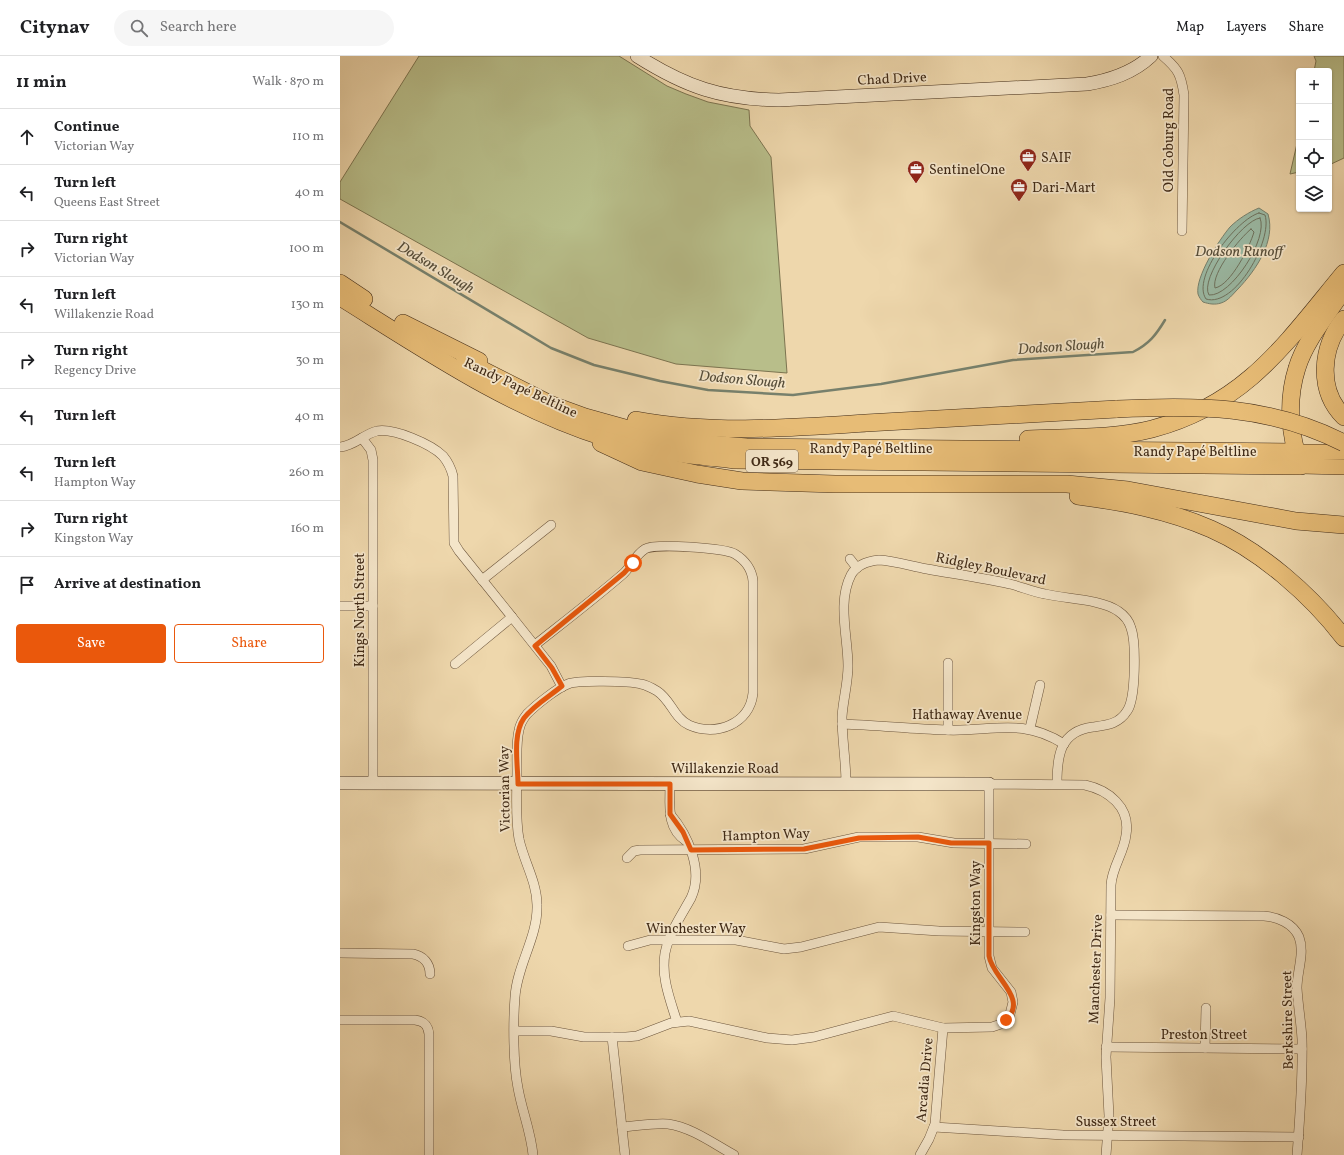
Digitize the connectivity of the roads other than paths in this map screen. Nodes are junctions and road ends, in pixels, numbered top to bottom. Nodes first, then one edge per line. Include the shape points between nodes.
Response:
1 (638, 56) edge
2 (1151, 56) edge
3 (1163, 56) edge
4 (1182, 232) dead end
5 (1344, 272) edge
6 (340, 283) edge
7 (1344, 289) edge
8 (340, 297) edge
9 (1344, 319) edge
10 (403, 323) junction
11 (1344, 417) edge
12 (582, 430) junction
13 (362, 438) junction
14 (1344, 443) edge
15 (340, 448) edge
16 (972, 449) junction
17 (1344, 452) edge
18 (1298, 459) junction
19 (1344, 467) edge
20 (1016, 485) junction
21 (551, 525) dead end
22 (1344, 525) edge
23 (850, 559) dead end
24 (857, 568) junction
25 (482, 580) junction
26 (340, 606) edge
27 (373, 606) junction
28 (512, 617) junction
29 (1344, 638) edge
30 (535, 646) junction
31 (948, 663) dead end
32 (455, 664) dead end
33 (1040, 685) dead end
34 (562, 686) junction
35 (842, 724) junction
36 (1030, 728) junction
37 (948, 730) junction
38 (1064, 744) junction
39 (340, 783) edge
40 (1057, 783) junction
41 (373, 784) junction
42 (518, 784) junction
43 (670, 784) junction
44 (846, 784) junction
45 (989, 784) junction
46 (1108, 793) joint
47 (989, 843) junction
48 (1026, 844) dead end
49 (691, 850) junction
50 (627, 858) dead end
51 (1111, 915) junction
52 (989, 931) junction
53 (1024, 932) dead end
54 (668, 940) junction
55 (628, 946) dead end
56 (340, 953) edge
57 (430, 974) dead end
58 (1206, 1008) dead end
59 (340, 1020) edge
60 (677, 1022) junction
61 (943, 1028) junction
62 (515, 1031) junction
63 (612, 1038) junction
64 (1106, 1048) junction
65 (1205, 1048) junction
66 (1302, 1049) junction
67 (622, 1127) junction
68 (934, 1127) junction
69 (1108, 1135) junction
70 (1298, 1136) junction
71 (430, 1155) edge
72 (533, 1155) edge
73 (625, 1155) edge
74 (734, 1155) edge
75 (920, 1155) edge
76 (1106, 1155) edge
77 (1297, 1155) edge

1 - 2 street, Chad Drive via 673,77 708,91 750,99 778,100 1087,84 1118,77
3 - 4 street, Old Coburg Road via 1177,69 1184,95
5 - 16 highway via 1280,350 1248,382 1220,401 1186,418 1152,429 1006,440
6 - 10 highway, Randy Papé Beltline / OR 569
7 - 18 highway via 1297,367 1291,411 1292,435
8 - 12 highway, Randy Papé Beltline / OR 569 via 492,389
9 - 11 highway via 1329,342 1324,365 1327,388
10 - 14 highway, bridge via 553,397 595,411 663,425 705,429 790,428 1117,409 1197,407 1250,412 1295,422
10 - 16 highway, Randy Papé Beltline / OR 569 via 468,363 552,405 585,417 658,436 697,443 747,447
12 - 18 highway, Randy Papé Beltline / OR 569 via 646,448 734,460
12 - 20 highway via 602,444 642,462 742,481
13 - 15 street
13 - 25 street via 376,431 393,432 432,448 446,460 452,471 453,480 454,543
13 - 27 street, Kings North Street via 373,460
16 - 18 highway, Randy Papé Beltline / OR 569
17 - 18 main road, Randy Papé Beltline / OR 569
18 - 19 main road, Randy Papé Beltline / OR 569
20 - 22 highway via 1067,484 1128,490 1296,521
20 - 29 highway via 1121,502 1164,512 1212,529 1242,546 1285,578
21 - 25 street
23 - 24 street
24 - 35 street via 849,581 845,596 848,666
24 - 38 street, Ridgley Boulevard via 868,562 890,562 1101,604 1122,614 1129,622 1133,638 1133,692 1129,708 1116,722 1082,730
25 - 28 street
26 - 27 street
27 - 41 street, Kings North Street
28 - 30 street
28 - 32 street
30 - 34 street
30 - 34 street, Victorian Way via 624,573 641,552 648,548 663,546 727,551 736,554 748,567 753,581 753,693 749,708 738,722 714,728 689,725 676,715 662,694 640,684 576,682
31 - 37 street
33 - 36 street
34 - 42 street, Victorian Way via 530,711 520,725
35 - 37 street, Hathaway Avenue
35 - 44 street
36 - 37 street, Hathaway Avenue via 1013,726
36 - 38 street, Hathaway Avenue via 1052,736
38 - 40 street via 1057,758
39 - 41 street, Willakenzie Road
40 - 45 street, Willakenzie Road
40 - 46 street, Willakenzie Road via 1085,785
41 - 42 street, Willakenzie Road
42 - 43 street, Willakenzie Road
42 - 62 street, Victorian Way via 519,837 534,884 538,907 534,930 516,982
43 - 44 street, Willakenzie Road
43 - 49 street via 671,823 678,836 686,841
44 - 45 street, Willakenzie Road
45 - 47 street, Kingston Way
46 - 51 street, Manchester Drive via 1121,807 1127,827 1113,871
47 - 48 street, Hampton Way
47 - 49 street, Hampton Way via 951,843 918,837 859,838 804,849
47 - 52 street, Kingston Way
49 - 50 street, Hampton Way via 640,850 634,851
49 - 54 street via 695,886
51 - 64 street, Manchester Drive via 1110,998
51 - 66 street, Berkshire Street via 1264,916 1275,917 1286,923 1297,934 1301,948 1297,989
52 - 53 street, Winchester Way
52 - 54 street, Winchester Way via 879,927 784,949 741,940
52 - 61 street, Kingston Way via 990,964 1011,992 1012,1021 992,1027
54 - 55 street, Winchester Way via 646,941
54 - 60 street via 664,977
56 - 57 street via 413,954 426,962
58 - 65 street
59 - 71 street via 425,1021 429,1034
60 - 61 street, Kingston Way via 699,1022 780,1040 809,1038 889,1016
60 - 63 street, Kingston Way via 637,1036
61 - 68 street, Arcadia Drive
62 - 63 street, Kingston Way via 546,1031
62 - 72 street, Victorian Way via 517,1085
63 - 67 street
64 - 65 street, Preston Street
64 - 69 street, Manchester Drive
65 - 66 street, Preston Street
66 - 70 street, Berkshire Street
67 - 73 street
67 - 74 street via 657,1124 675,1126 690,1131
68 - 69 street, Sussex Street
68 - 75 street, Arcadia Drive
69 - 70 street, Sussex Street
69 - 76 street, Manchester Drive
70 - 77 street, Berkshire Street

